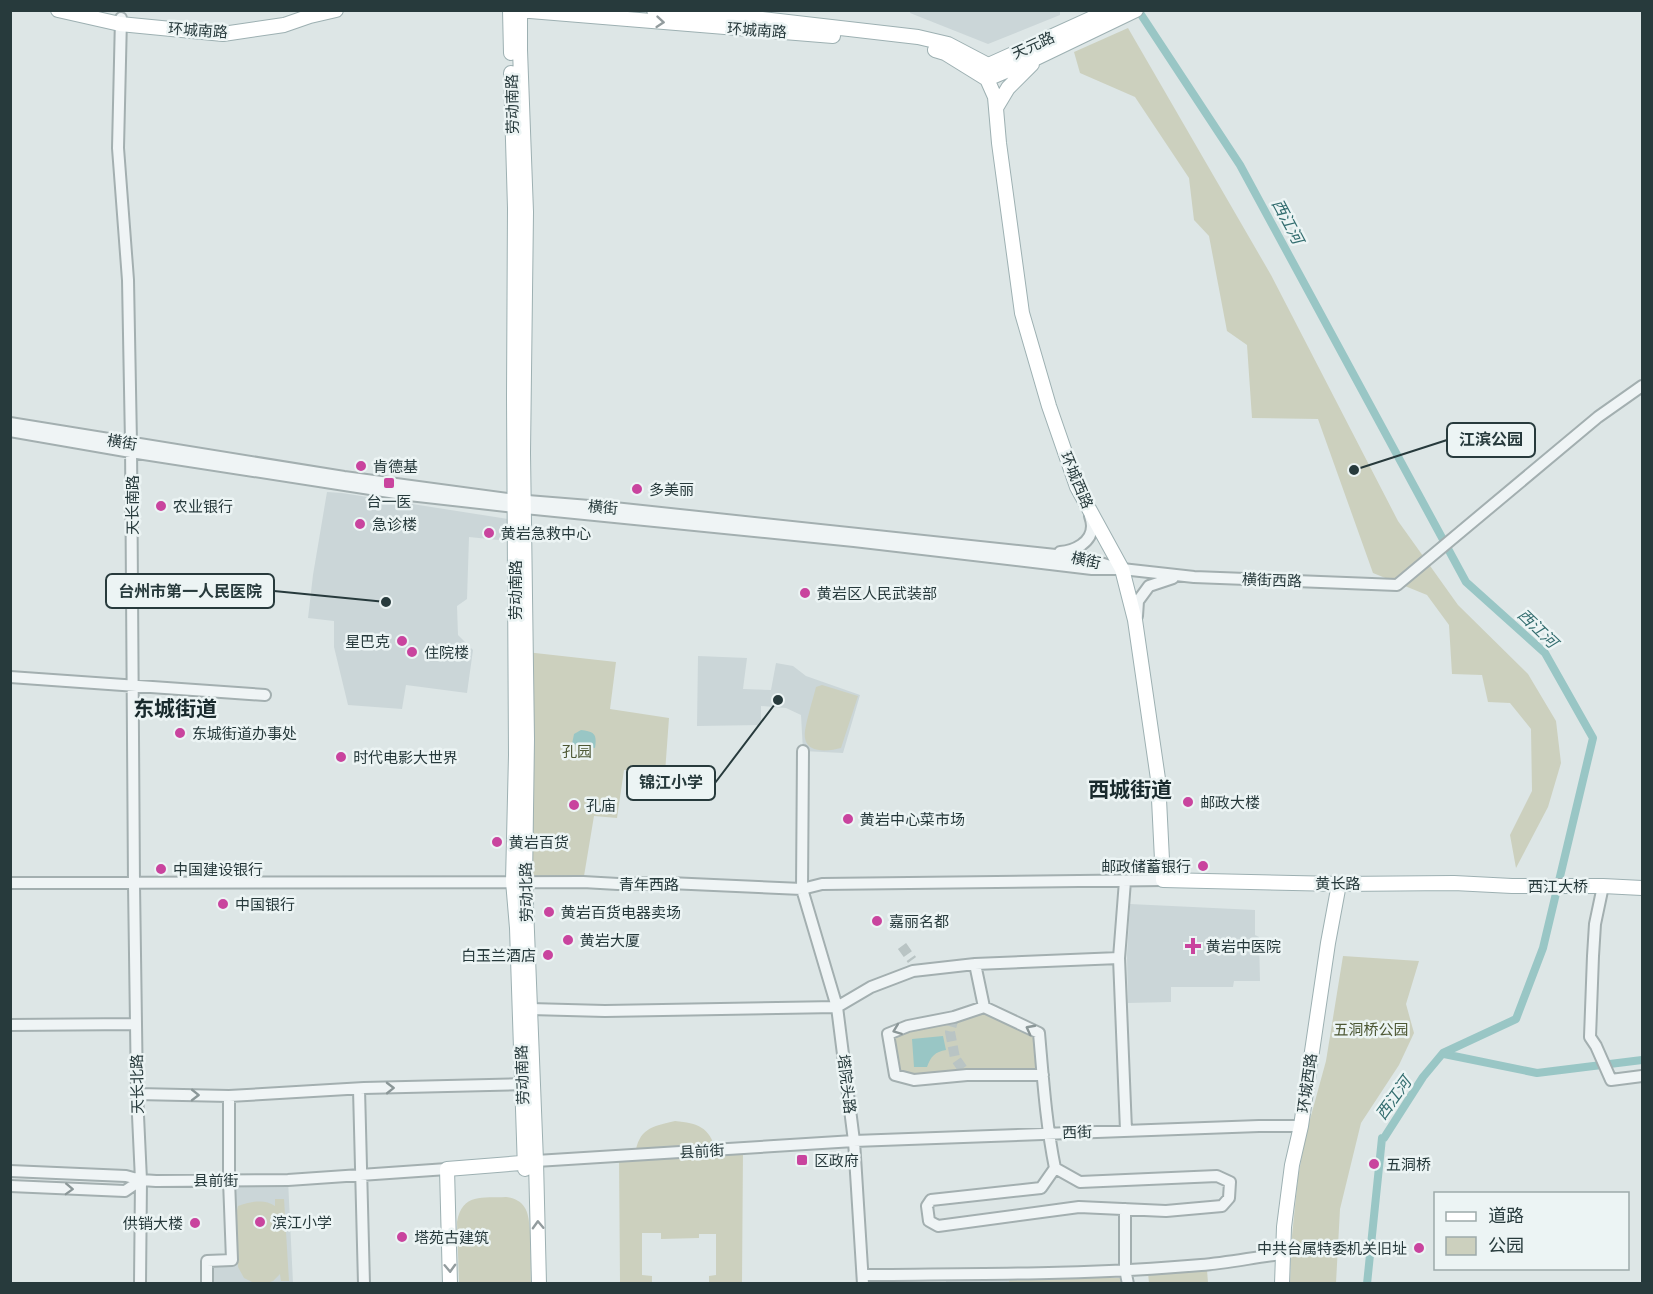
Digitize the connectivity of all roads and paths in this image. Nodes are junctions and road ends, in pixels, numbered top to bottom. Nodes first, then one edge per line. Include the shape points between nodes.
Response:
1 (58, 10) edge
2 (90, 10) edge
3 (307, 10) edge
4 (336, 10) edge
5 (510, 10) edge
6 (654, 10) edge
7 (1110, 10) edge
8 (1136, 10) edge
9 (520, 11) edge
10 (761, 20) edge
11 (121, 21) junction
12 (1095, 24) junction
13 (1057, 47) junction
14 (987, 72) junction
15 (996, 108) junction
16 (1642, 386) edge
17 (10, 423) edge
18 (10, 431) edge
19 (131, 448) junction
20 (520, 504) junction
21 (1088, 507) junction
22 (808, 533) junction
23 (1040, 554) junction
24 (1122, 569) junction
25 (1186, 576) junction
26 (1137, 631) junction
27 (10, 677) edge
28 (133, 686) junction
29 (265, 695) dead end
30 (803, 751) dead end
31 (1163, 880) junction
32 (519, 881) junction
33 (1125, 881) junction
34 (10, 884) edge
35 (134, 884) junction
36 (1339, 884) junction
37 (1512, 886) joint
38 (1603, 886) junction
39 (1642, 888) edge
40 (802, 889) junction
41 (1119, 958) junction
42 (975, 964) junction
43 (837, 1007) junction
44 (984, 1007) junction
45 (530, 1009) junction
46 (136, 1024) junction
47 (10, 1025) edge
48 (1043, 1075) junction
49 (1642, 1076) edge
50 (527, 1085) junction
51 (359, 1089) junction
52 (137, 1094) junction
53 (229, 1096) junction
54 (1301, 1126) junction
55 (1126, 1130) junction
56 (1048, 1133) junction
57 (854, 1141) junction
58 (534, 1164) junction
59 (1055, 1168) junction
60 (10, 1171) edge
61 (443, 1171) junction
62 (360, 1175) junction
63 (141, 1180) junction
64 (229, 1180) junction
65 (10, 1186) edge
66 (1125, 1209) junction
67 (1282, 1254) junction
68 (1125, 1269) junction
69 (863, 1280) edge
70 (140, 1284) edge
71 (207, 1284) edge
72 (364, 1284) edge
73 (450, 1284) edge
74 (539, 1284) edge
75 (1128, 1284) edge
76 (1281, 1284) edge

1 - 11 main road, 环城南路
2 - 11 main road
3 - 11 main road via 284,19 224,26 168,20
4 - 11 main road, 环城南路 via 284,25 223,34
5 - 20 main road, 劳动南路
6 - 10 main road
7 - 12 main road
8 - 12 main road
9 -> 10 main road, 环城南路
9 - 20 main road, 劳动南路 via 526,212
10 - 14 main road, 环城南路 via 917,45 945,53 974,71
10 - 14 main road via 918,37 948,44
11 - 19 street, 天长南路 via 117,148 128,280
12 - 13 main road, 天元路
12 - 14 main road, 天元路
13 - 14 main road, 天元路
13 - 15 main road via 1029,66
14 - 15 main road, 环城西路
15 - 21 main road, 环城西路 via 1022,313 1049,406 1077,487
16 - 25 street, 横街西路 via 1598,417 1397,585
17 - 19 street, 横街
18 - 19 street, 横街
19 - 20 street, 横街
19 - 28 street, 天长南路
20 - 22 street, 横街
20 - 32 main road, 劳动北路 via 527,739
21 - 23 street via 1092,527 1087,541 1070,551
21 - 24 main road, 环城西路
22 - 23 street, 横街
22 - 24 street, 横街
23 - 24 street, 横街 via 1084,558
24 - 25 street, 横街西路
24 - 26 main road, 环城西路
25 - 26 street via 1149,586 1138,601
26 - 31 main road, 环城西路 via 1158,779
27 - 28 street
28 - 29 street
28 - 35 street, 天长南路
30 - 40 street, 塔院头路
31 - 33 street, 青年西路
31 - 36 main road, 黄长路
32 - 35 street, 青年西路
32 - 40 street, 青年西路
32 - 45 main road, 劳动北路
32 - 50 main road, 劳动南路 via 517,928
33 - 40 street, 青年西路 via 822,884
33 - 41 street
34 - 35 street, 青年西路
35 - 46 street, 天长北路
36 - 37 main road, 黄长路
36 - 54 main road, 环城西路
37 - 38 main road, 西江大桥
38 - 39 main road
38 - 49 street via 1593,956 1590,1037 1611,1080
40 - 43 street, 塔院头路
41 - 42 street
41 - 55 street
42 - 43 street via 913,965
42 - 44 street
43 - 45 street
43 - 57 street, 塔院头路
48 -> 44 street via 1039,1033
44 -> 48 street via 888,1034 895,1075 914,1080
45 - 50 main road, 劳动北路
46 - 47 street
46 - 52 street, 天长北路
48 - 56 street
51 -> 50 street
50 - 58 main road, 劳动北路
51 - 53 street
51 - 62 street
52 -> 53 street
52 - 63 street, 天长北路
53 - 64 street
54 - 55 street, 西街
54 - 67 main road, 环城西路 via 1292,1165
55 - 56 street, 西街
56 - 57 street, 西街
56 - 59 street
57 - 58 street, 县前街
57 - 69 street, 塔院头路
58 - 61 main road, 县前街
74 -> 58 main road, 劳动北路
59 - 66 street via 1080,1182 1217,1176 1230,1182 1228,1198 1222,1206 1166,1211
59 - 66 street via 1041,1188 931,1200 927,1206 929,1221 938,1226 1079,1207
60 - 63 street, 县前街
61 - 62 street, 县前街
61 -> 73 main road
62 - 64 street, 县前街
62 - 72 street
63 - 64 street, 县前街
65 -> 63 street, 县前街 via 125,1191
63 - 70 street, 天长北路
64 - 71 street via 232,1260 207,1261
66 - 68 street
67 - 68 street via 1202,1265
67 - 76 main road, 环城西路
68 - 69 street
68 - 75 street

